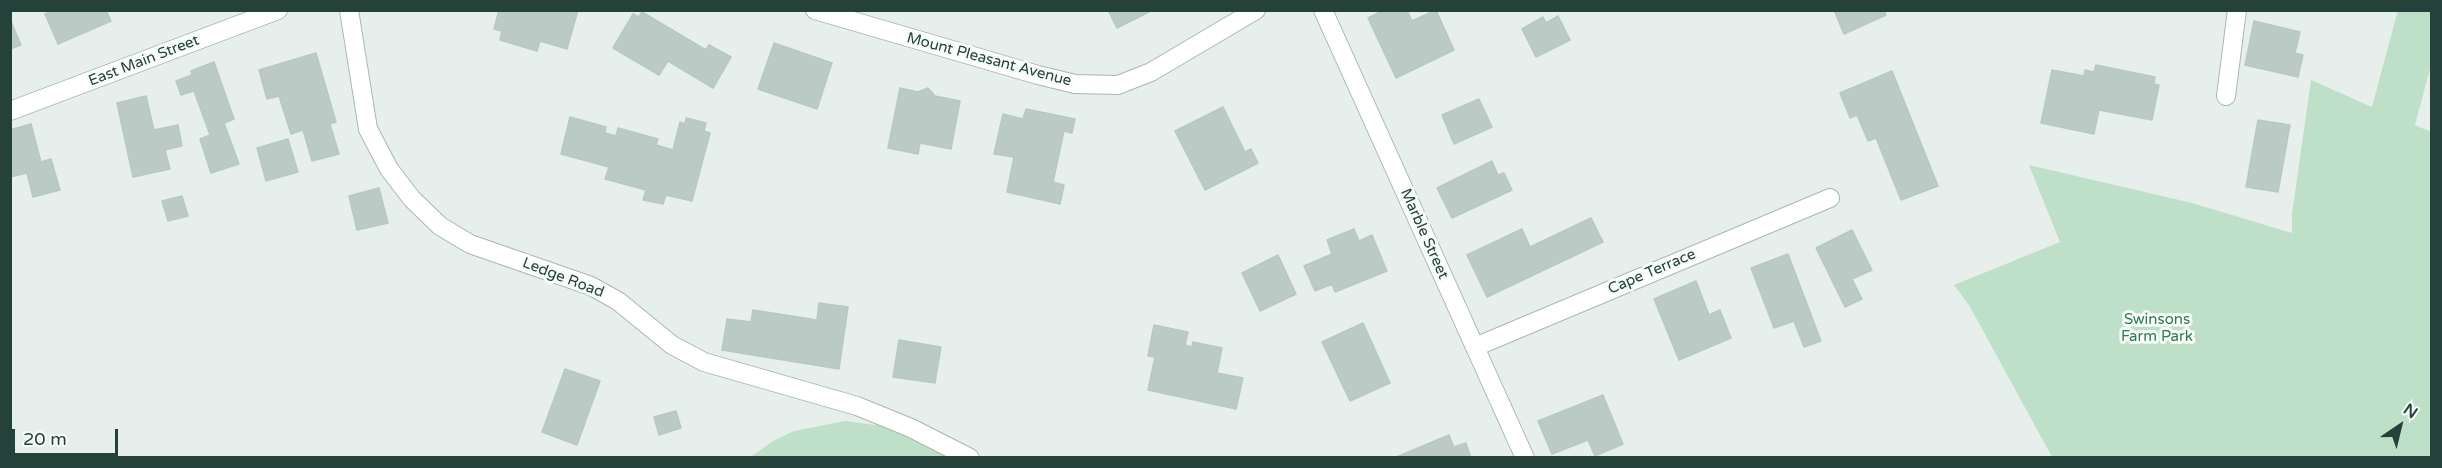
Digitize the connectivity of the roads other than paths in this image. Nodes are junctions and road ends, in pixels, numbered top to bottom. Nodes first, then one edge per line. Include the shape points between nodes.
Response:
1 (278, 10) edge
2 (349, 10) edge
3 (1256, 10) edge
4 (1323, 10) edge
5 (2237, 10) edge
6 (816, 11) edge
7 (2226, 96) dead end
8 (10, 111) edge
9 (1830, 198) dead end
10 (1475, 347) junction
11 (970, 458) edge
12 (1525, 458) edge

1 - 8 street, East Main Street
2 - 11 street, Ledge Road via 368,129 389,169 440,226 470,244 591,286 618,301 672,345 705,362 857,405
3 - 6 street, Mount Pleasant Avenue via 1151,72 1118,84 1075,84
4 - 10 street, Marble Street
5 - 7 street
9 - 10 street, Cape Terrace
10 - 12 street, Marble Street

